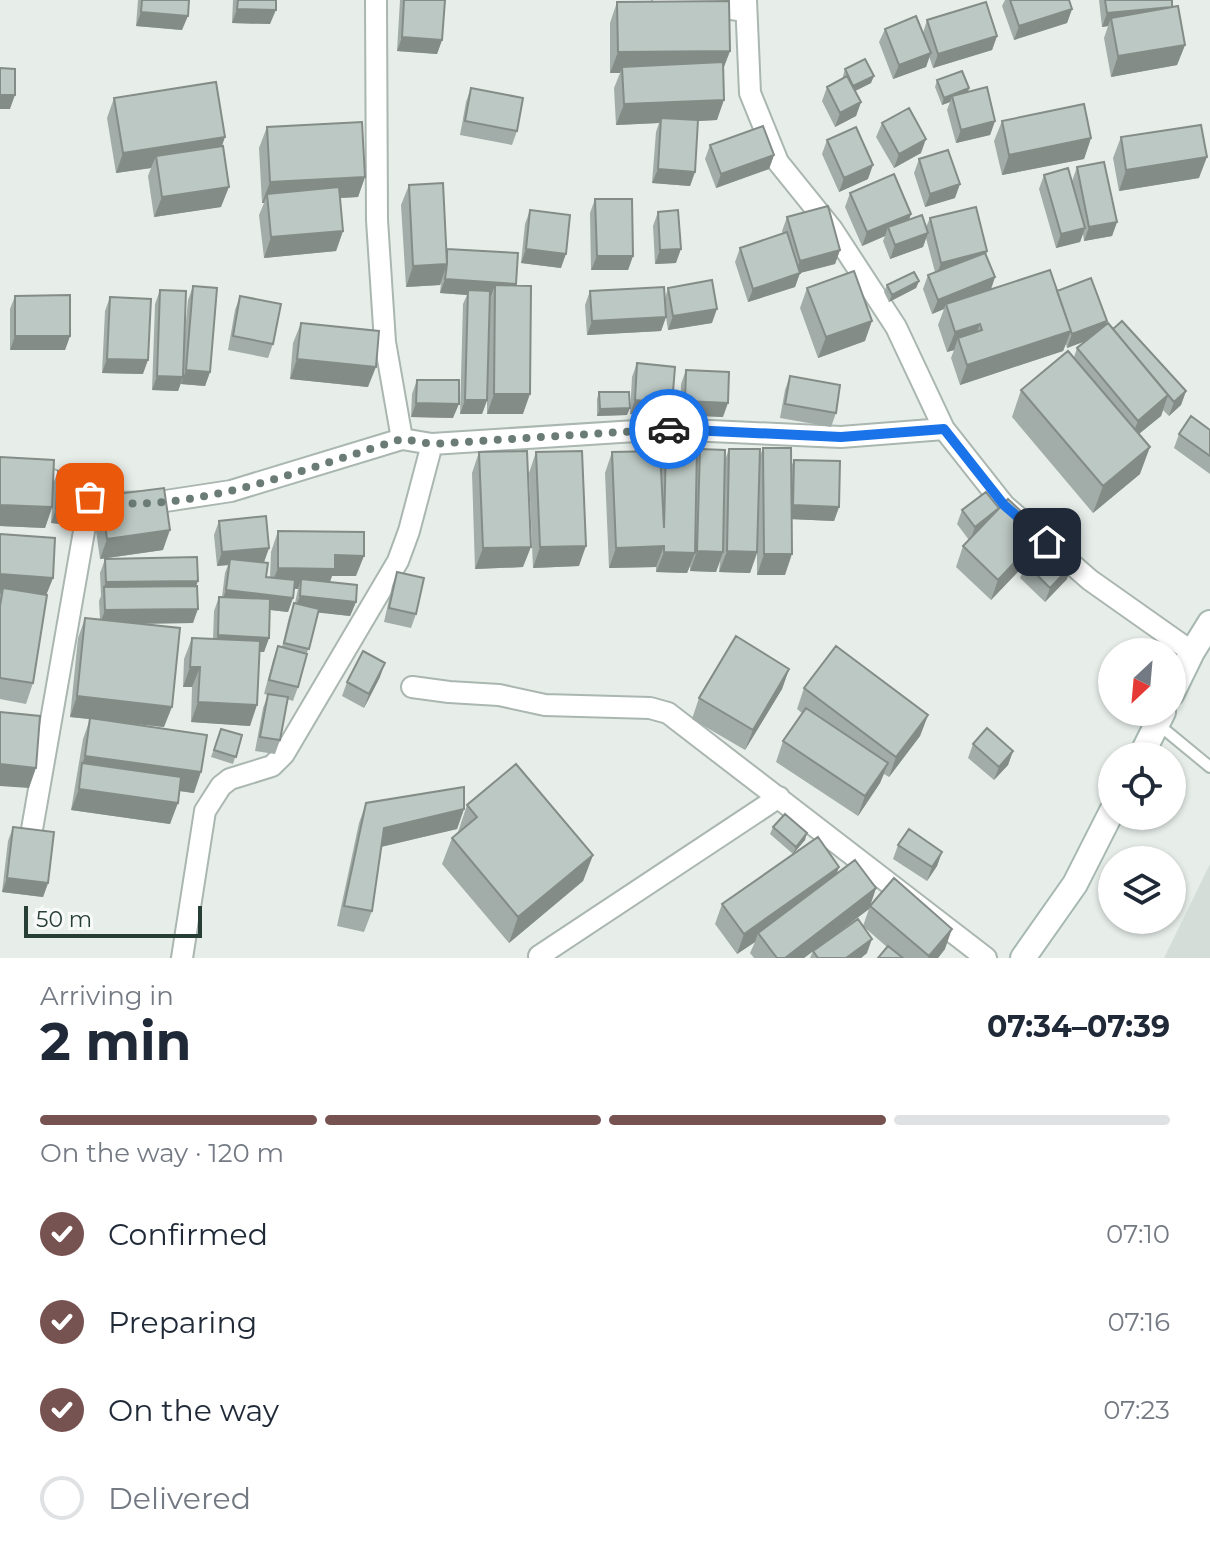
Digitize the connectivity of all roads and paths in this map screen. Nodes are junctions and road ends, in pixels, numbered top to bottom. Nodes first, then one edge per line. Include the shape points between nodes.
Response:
1 (376, 0) edge
2 (663, 0) edge
3 (746, 6) edge
4 (944, 429) junction
5 (402, 439) junction
6 (432, 444) junction
7 (0, 471) edge
8 (90, 497) junction
9 (1210, 623) edge
10 (1192, 652) junction
11 (1186, 664) edge
12 (412, 687) dead end
13 (1168, 726) edge
14 (1210, 767) edge
15 (779, 797) junction
16 (1102, 830) edge
17 (31, 835) edge
18 (539, 956) dead end
19 (182, 958) edge
20 (986, 958) edge
21 (1023, 958) edge

1 - 5 street via 377,220 385,342
2 - 3 street
3 - 4 street via 750,93 778,162 832,229 896,327
4 - 6 street via 841,437 667,429
4 - 10 street via 1004,505 1090,580
5 - 6 street
5 - 8 street via 231,491 159,502
6 - 19 street via 398,561 284,754 272,766 230,779 205,811
7 - 8 street via 46,478
8 - 17 street
9 - 10 street
10 - 11 street
12 - 15 street via 545,705 668,713
13 - 14 lane
15 - 18 street
15 - 20 street
16 - 21 street via 1075,884

